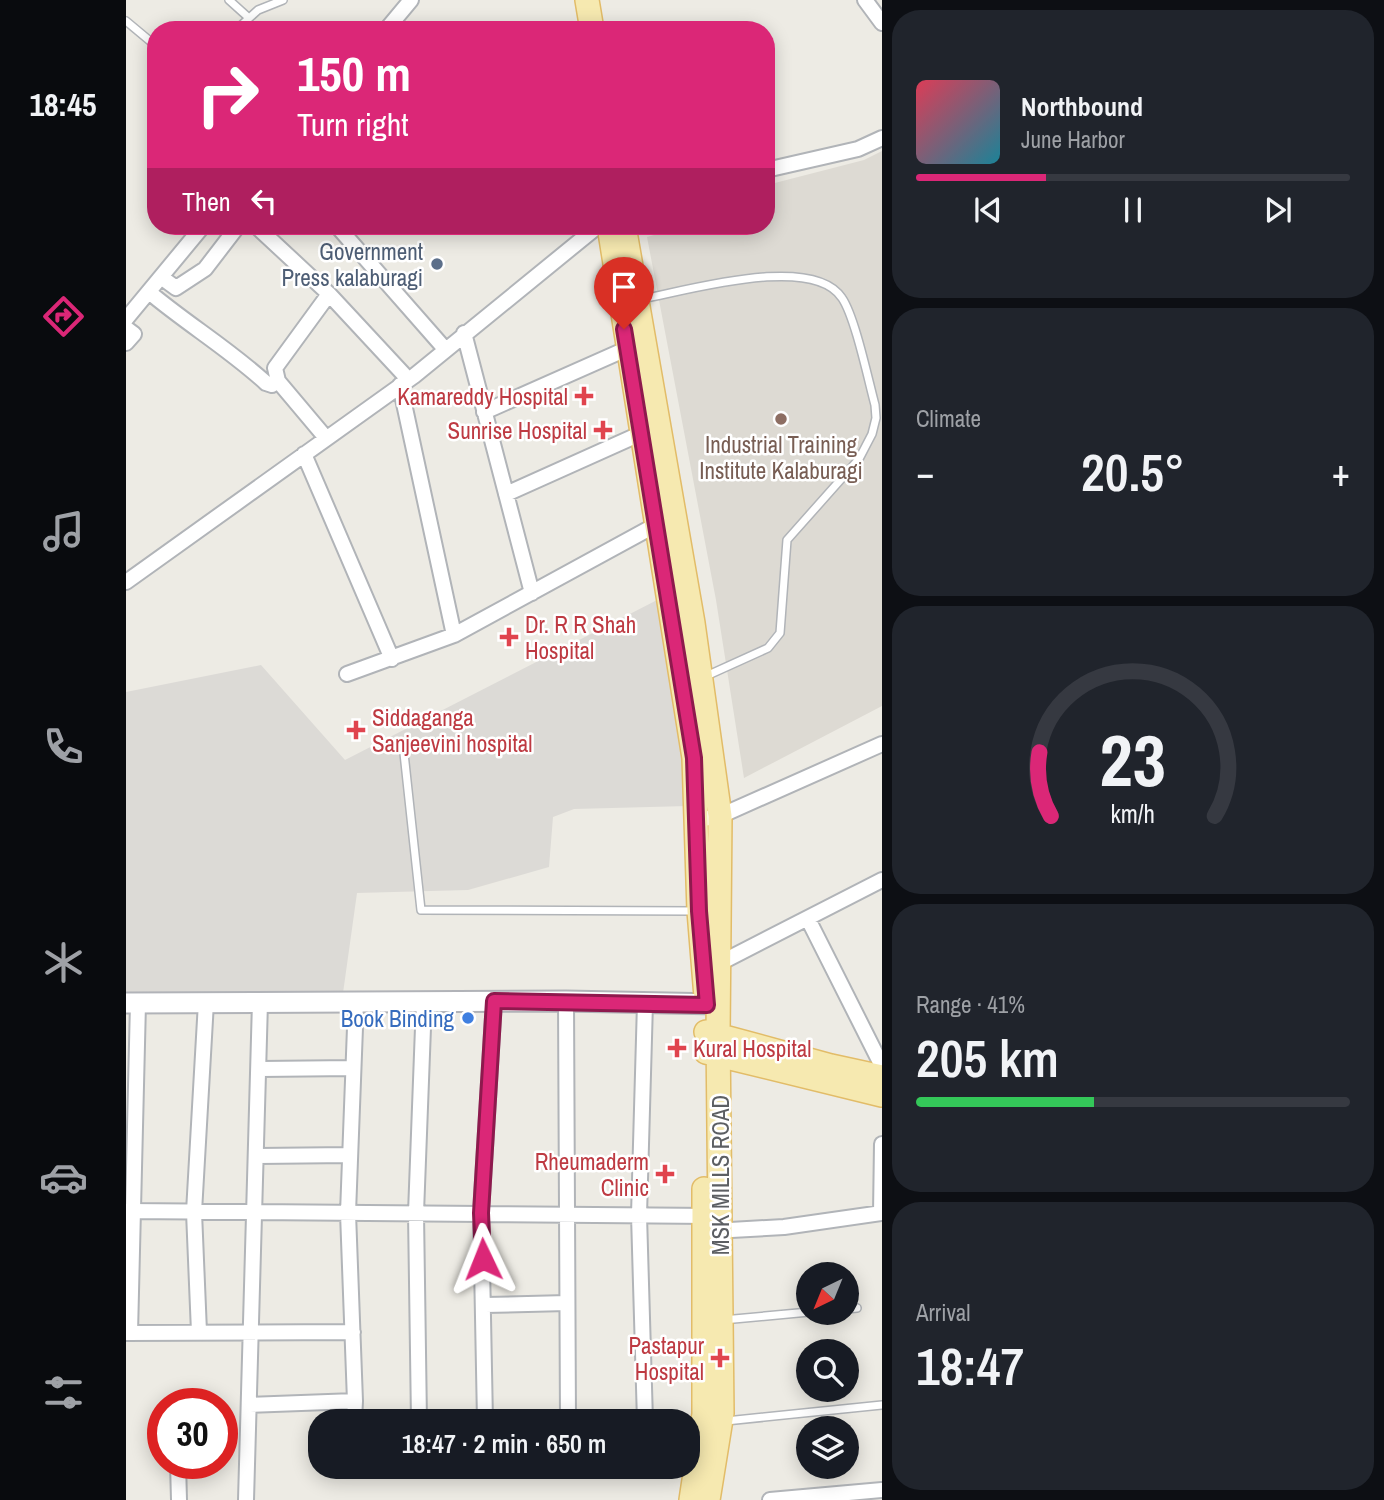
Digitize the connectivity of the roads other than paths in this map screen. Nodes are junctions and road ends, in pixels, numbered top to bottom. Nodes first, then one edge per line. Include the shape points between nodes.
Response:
1 (229, 0) edge
2 (283, 0) edge
3 (411, 0) edge
4 (572, 0) edge
5 (587, 0) edge
6 (864, 0) edge
7 (249, 18) junction
8 (126, 21) edge
9 (246, 21) edge
10 (394, 21) edge
11 (576, 21) edge
12 (590, 21) edge
13 (882, 23) edge
14 (147, 38) edge
15 (882, 138) edge
16 (775, 168) edge
17 (196, 235) edge
18 (231, 235) edge
19 (266, 235) edge
20 (345, 235) edge
21 (587, 235) edge
22 (611, 235) edge
23 (626, 235) edge
24 (161, 277) junction
25 (149, 292) junction
26 (329, 294) junction
27 (637, 300) junction
28 (126, 319) edge
29 (126, 328) edge
30 (464, 333) junction
31 (126, 343) edge
32 (636, 345) junction
33 (445, 349) junction
34 (278, 381) junction
35 (404, 382) junction
36 (484, 412) junction
37 (642, 433) junction
38 (326, 438) junction
39 (304, 454) junction
40 (506, 494) junction
41 (666, 519) junction
42 (126, 582) edge
43 (532, 593) junction
44 (454, 635) junction
45 (392, 659) junction
46 (347, 674) dead end
47 (700, 679) junction
48 (403, 744) dead end
49 (882, 744) edge
50 (720, 816) junction
51 (696, 820) junction
52 (882, 880) edge
53 (699, 911) junction
54 (808, 919) junction
55 (720, 963) junction
56 (356, 1001) junction
57 (424, 1001) junction
58 (494, 1001) junction
59 (566, 1001) junction
60 (206, 1002) junction
61 (260, 1002) junction
62 (132, 1003) edge
63 (645, 1003) junction
64 (713, 1005) junction
65 (712, 1044) junction
66 (882, 1066) edge
67 (353, 1068) junction
68 (260, 1069) junction
69 (882, 1076) edge
70 (882, 1095) edge
71 (882, 1144) edge
72 (350, 1155) junction
73 (258, 1156) junction
74 (129, 1211) edge
75 (194, 1212) junction
76 (254, 1212) junction
77 (348, 1213) junction
78 (416, 1213) junction
79 (481, 1213) junction
80 (568, 1213) junction
81 (881, 1213) edge
82 (639, 1215) junction
83 (712, 1224) junction
84 (568, 1303) junction
85 (485, 1305) junction
86 (796, 1313) edge
87 (721, 1320) junction
88 (251, 1331) junction
89 (199, 1332) junction
90 (352, 1332) junction
91 (128, 1333) edge
92 (355, 1401) junction
93 (250, 1405) junction
94 (882, 1405) edge
95 (355, 1409) edge
96 (419, 1409) edge
97 (485, 1409) edge
98 (568, 1409) edge
99 (645, 1409) edge
100 (721, 1421) junction
101 (700, 1422) edge
102 (178, 1479) edge
103 (692, 1479) edge
104 (882, 1490) edge
105 (179, 1500) edge
106 (246, 1500) edge
107 (691, 1500) edge
108 (708, 1500) edge
109 (771, 1500) edge

1 - 7 lane
2 - 7 lane
3 - 10 street
4 - 11 main road
5 - 12 main road
6 - 13 street
7 - 9 lane
8 - 14 lane
15 - 16 street via 858,149
17 - 24 street
18 - 24 street via 205,269 176,288
19 - 26 street
20 - 33 street
21 - 30 street
22 - 32 main road, MSK MILLS ROAD
23 - 27 main road, MSK MILLS ROAD
24 - 25 street
25 - 28 street
25 - 34 street via 266,383
26 - 34 street via 275,368
26 - 35 street
27 - 32 main road, MSK MILLS ROAD
27 - 47 lane via 765,276 806,278 832,288 845,303 875,405 872,433 859,459 787,540 780,633 775,641
29 - 31 street via 134,334
30 - 33 street
30 - 36 street
32 - 36 street
32 - 37 main road, MSK MILLS ROAD
32 - 41 main road, MSK MILLS ROAD
33 - 35 street
34 - 38 street
35 - 38 street
35 - 44 street
36 - 40 street
37 - 40 street
37 - 41 main road, MSK MILLS ROAD
38 - 39 street
39 - 42 street
39 - 45 street
40 - 43 street
41 - 43 street
41 - 47 main road, MSK MILLS ROAD
41 - 51 main road, MSK MILLS ROAD
43 - 44 street
44 - 45 street
45 - 46 street
47 - 50 main road, MSK MILLS ROAD
48 - 53 lane via 421,911
49 - 50 street
50 - 51 street
50 - 55 main road, MSK MILLS ROAD
51 - 53 main road, MSK MILLS ROAD
52 - 54 street
53 - 64 main road, MSK MILLS ROAD
54 - 55 street
54 - 66 street
55 - 64 main road, MSK MILLS ROAD
56 - 57 street
56 - 61 street
56 - 67 street
57 - 58 street
57 - 78 street
58 - 59 street
58 - 79 street
59 - 63 street
59 - 80 street
60 - 61 street
60 - 62 street
60 - 75 street
61 - 68 street
62 - 74 street
63 - 64 street
63 - 82 street
64 - 65 main road, MSK MILLS ROAD
65 - 69 main road
65 - 70 main road
65 - 83 main road, MSK MILLS ROAD
67 - 68 street
67 - 72 street
68 - 73 street
71 - 81 street
72 - 73 street
72 - 77 street
73 - 76 street
74 - 75 street
74 - 91 street
75 - 76 street
75 - 89 street
76 - 77 street
76 - 88 street
77 - 78 street
77 - 90 street
78 - 79 street
78 - 96 street
79 - 80 street
79 - 85 street
80 - 82 street
80 - 84 street
81 - 83 street via 784,1227
82 - 83 street
82 - 99 street
83 - 87 main road, MSK MILLS ROAD
83 - 101 main road, MSK MILLS ROAD via 704,1414
84 - 85 street
84 - 98 street
85 - 97 street
86 - 87 lane
87 - 100 main road, MSK MILLS ROAD
88 - 89 street
88 - 90 street
88 - 93 street
89 - 91 street
90 - 92 street
92 - 93 street
92 - 95 street
93 - 106 street
94 - 100 lane
100 - 108 main road, MSK MILLS ROAD
102 - 105 street
103 - 107 main road, MSK MILLS ROAD
104 - 109 street

